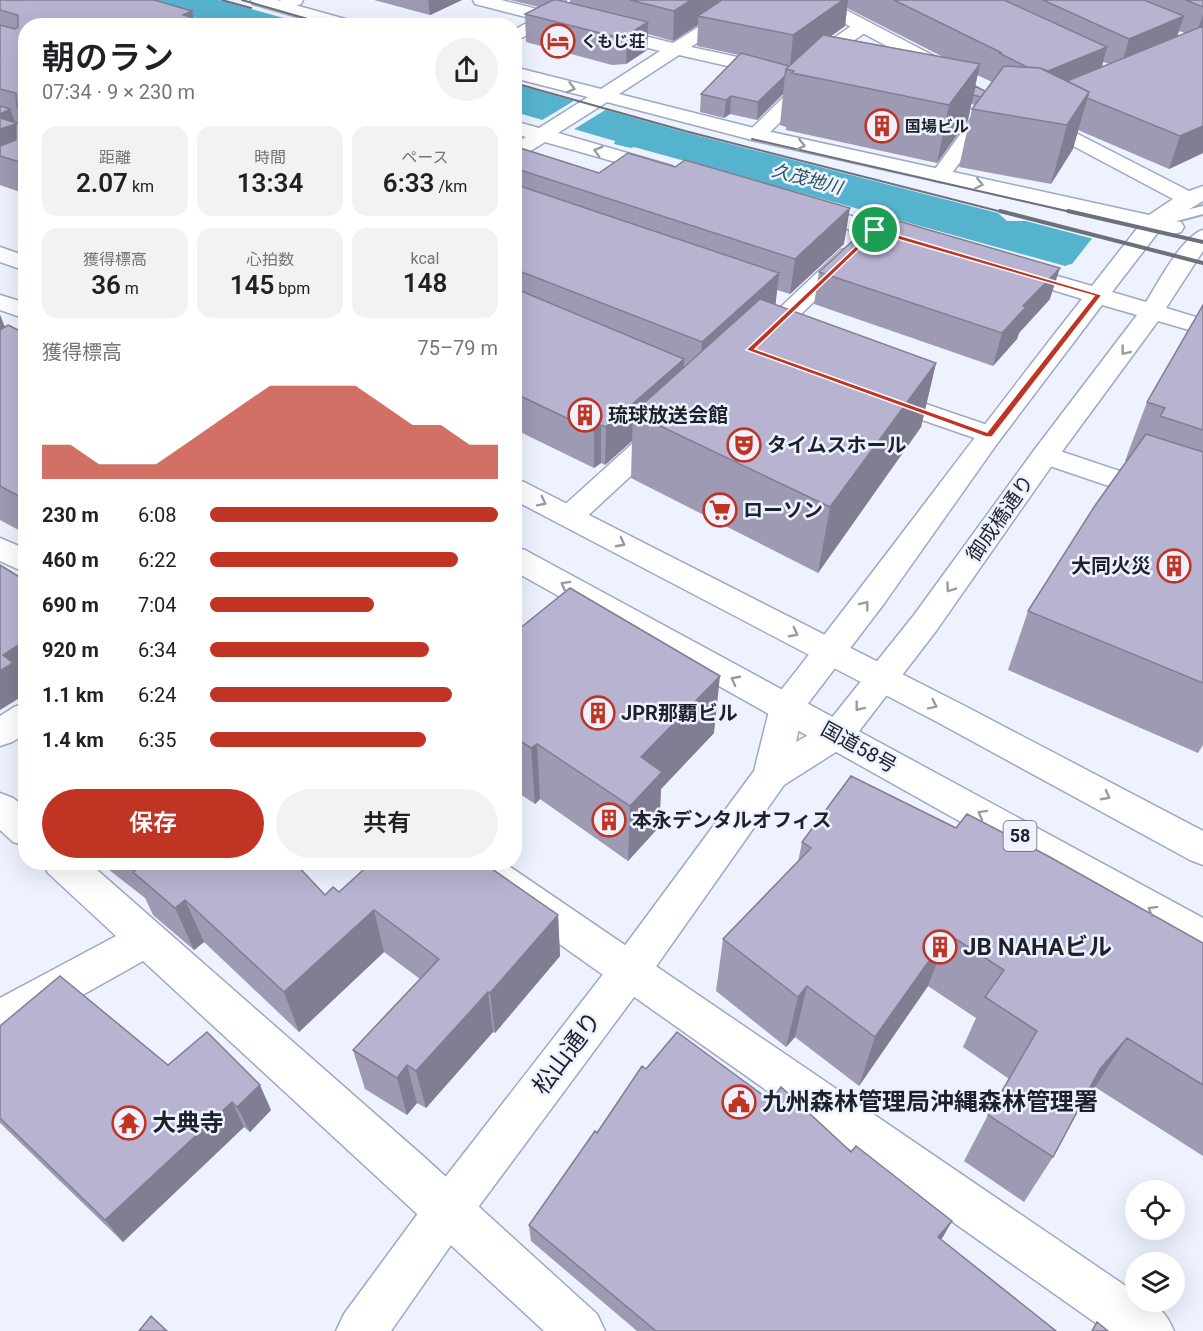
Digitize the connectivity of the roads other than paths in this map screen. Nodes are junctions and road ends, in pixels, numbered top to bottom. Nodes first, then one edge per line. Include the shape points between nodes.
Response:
1 (259, 0) edge
2 (481, 0) edge
3 (580, 0) edge
4 (752, 0) edge
5 (814, 0) edge
6 (288, 3) edge
7 (550, 17) junction
8 (328, 18) edge
9 (863, 26) junction
10 (522, 33) edge
11 (676, 50) junction
12 (522, 75) edge
13 (793, 75) junction
14 (969, 83) edge
15 (597, 100) junction
16 (1057, 105) edge
17 (983, 114) dead end
18 (522, 128) edge
19 (548, 132) junction
20 (756, 135) junction
21 (522, 148) edge
22 (683, 176) edge
23 (940, 176) junction
24 (1199, 200) edge
25 (785, 204) edge
26 (1154, 222) junction
27 (875, 230) junction
28 (1203, 235) edge
29 (930, 246) edge
30 (0, 254) edge
31 (18, 261) edge
32 (995, 265) edge
33 (1103, 289) junction
34 (0, 302) edge
35 (1155, 306) junction
36 (18, 309) edge
37 (1203, 327) edge
38 (755, 355) edge
39 (861, 389) edge
40 (680, 416) edge
41 (989, 435) junction
42 (1045, 454) junction
43 (522, 492) edge
44 (1203, 509) edge
45 (570, 516) junction
46 (0, 548) edge
47 (18, 558) edge
48 (522, 561) edge
49 (829, 652) junction
50 (881, 679) junction
51 (787, 707) junction
52 (18, 721) edge
53 (0, 733) edge
54 (838, 734) junction
55 (771, 775) junction
56 (0, 808) edge
57 (18, 824) edge
58 (1200, 840) edge
59 (70, 870) edge
60 (483, 870) edge
61 (1203, 938) edge
62 (147, 939) junction
63 (629, 972) junction
64 (0, 1019) edge
65 (449, 1209) junction
66 (361, 1331) edge
67 (580, 1331) edge
68 (1149, 1331) edge

1 - 6 main road
2 - 7 main road
3 - 7 main road
4 - 11 main road
5 - 9 main road
6 - 8 main road
7 - 10 main road
7 - 11 main road
9 - 13 main road
9 - 14 main road
11 - 13 main road
11 - 15 main road
12 -> 15 main road
13 - 20 main road via 819,80
15 - 19 main road
15 - 20 main road
16 - 24 main road via 1024,114 1162,186
17 - 23 main road
18 - 19 main road
19 - 21 main road
22 -> 19 main road
20 -> 23 main road
23 -> 26 main road
24 - 26 main road
25 - 27 main road
26 - 28 main road
26 - 33 main road
27 - 29 main road
27 - 38 main road via 784,302
28 - 35 main road, 御成橋通り
30 - 31 main road
32 - 33 main road
33 - 35 main road
33 - 41 main road
34 - 36 main road
35 - 37 main road
35 -> 42 main road, 御成橋通り via 1135,338
39 - 41 main road
40 - 45 main road
49 -> 41 main road
42 - 44 main road
42 -> 50 main road, 御成橋通り via 926,624
43 -> 45 main road
45 -> 49 main road
46 - 47 main road
51 -> 48 main road, 国道58号 / 58
49 - 50 main road
49 - 51 main road
50 -> 54 main road, 御成橋通り
50 -> 58 main road
51 - 54 main road, 国道58号 / 58
51 - 55 main road
52 - 53 main road
54 - 55 main road
61 -> 54 main road, 国道58号 / 58
55 - 63 main road, 松山通り
56 - 57 main road
59 - 62 main road
60 - 63 main road
62 - 64 main road
62 - 65 main road
63 - 65 main road, 松山通り
63 - 68 main road
65 - 66 main road, 松山通り
65 - 67 main road

